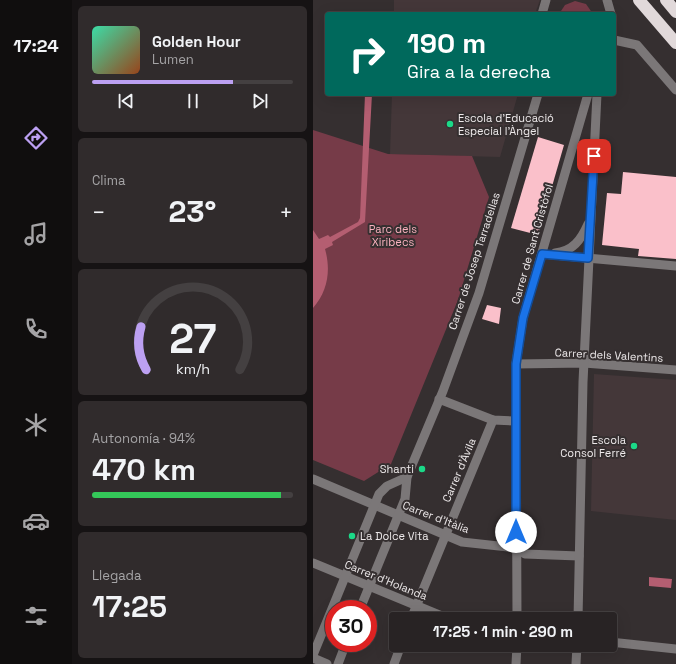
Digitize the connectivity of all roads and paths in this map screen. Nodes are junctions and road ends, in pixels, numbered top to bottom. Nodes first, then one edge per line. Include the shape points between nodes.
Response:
1 (546, 0) edge
2 (607, 0) edge
3 (639, 0) edge
4 (666, 0) edge
5 (543, 12) edge
6 (610, 12) edge
7 (676, 12) edge
8 (616, 40) edge
9 (676, 44) edge
10 (676, 90) edge
11 (537, 96) edge
12 (587, 96) edge
13 (597, 96) edge
14 (591, 213) junction
15 (542, 254) junction
16 (588, 258) junction
17 (676, 266) edge
18 (584, 363) junction
19 (516, 364) junction
20 (676, 370) edge
21 (439, 398) junction
22 (493, 420) junction
23 (515, 421) junction
24 (407, 477) junction
25 (313, 479) edge
26 (375, 505) junction
27 (399, 515) junction
28 (445, 534) junction
29 (516, 548) junction
30 (579, 556) junction
31 (313, 563) edge
32 (345, 576) junction
33 (369, 586) junction
34 (364, 600) edge
35 (417, 606) junction
36 (414, 612) edge
37 (432, 612) edge
38 (517, 612) edge
39 (577, 612) edge
40 (617, 643) edge
41 (676, 649) edge
42 (343, 652) edge
43 (398, 652) edge
44 (517, 652) edge
45 (577, 652) edge
46 (313, 657) edge
47 (327, 664) edge
48 (338, 664) edge
49 (393, 664) edge
50 (516, 664) edge
51 (576, 664) edge

1 - 5 street
2 - 6 street
3 - 9 highway
4 - 7 highway
8 - 10 street via 637,44
11 - 21 street, Carrer de Josep Tarradellas via 479,293
12 - 15 street, Carrer de Sant Cristòfol
13 - 14 street
14 - 15 street via 582,237 573,248
14 - 16 street
15 - 16 street
15 - 19 street, Carrer de Sant Cristòfol via 523,318
16 - 17 street
16 - 18 street
18 - 19 street, Carrer dels Valentins
18 - 20 street, Carrer dels Valentins
18 - 30 street
19 - 23 street, Carrer de Sant Cristòfol
21 - 22 street
21 - 24 street, Carrer de Josep Tarradellas
22 - 23 street
22 - 28 street, Carrer d'Àvila
23 - 29 street, Carrer de Sant Cristòfol
24 - 26 street via 387,486 379,494
24 - 27 street, Carrer de Josep Tarradellas via 405,499
25 - 26 street, Carrer d'Itàlia
26 - 27 street, Carrer d'Itàlia
26 - 32 street
27 - 28 street, Carrer d'Itàlia
27 - 33 street, Carrer de Josep Tarradellas
28 - 29 street, Carrer d'Itàlia via 462,542
28 - 35 street, Carrer d'Àvila
29 - 30 street, Carrer d'Itàlia via 525,554
29 - 38 street, Carrer de Sant Cristòfol
30 - 39 street
31 - 32 street, Carrer d'Holanda
32 - 33 street, Carrer d'Holanda
32 - 46 street
33 - 34 street, Carrer de Josep Tarradellas
33 - 35 street, Carrer d'Holanda
35 - 36 street, Carrer d'Àvila
35 - 37 street, Carrer d'Holanda
40 - 41 street
42 - 48 street
43 - 49 street
44 - 50 street
45 - 51 street
46 - 47 street

